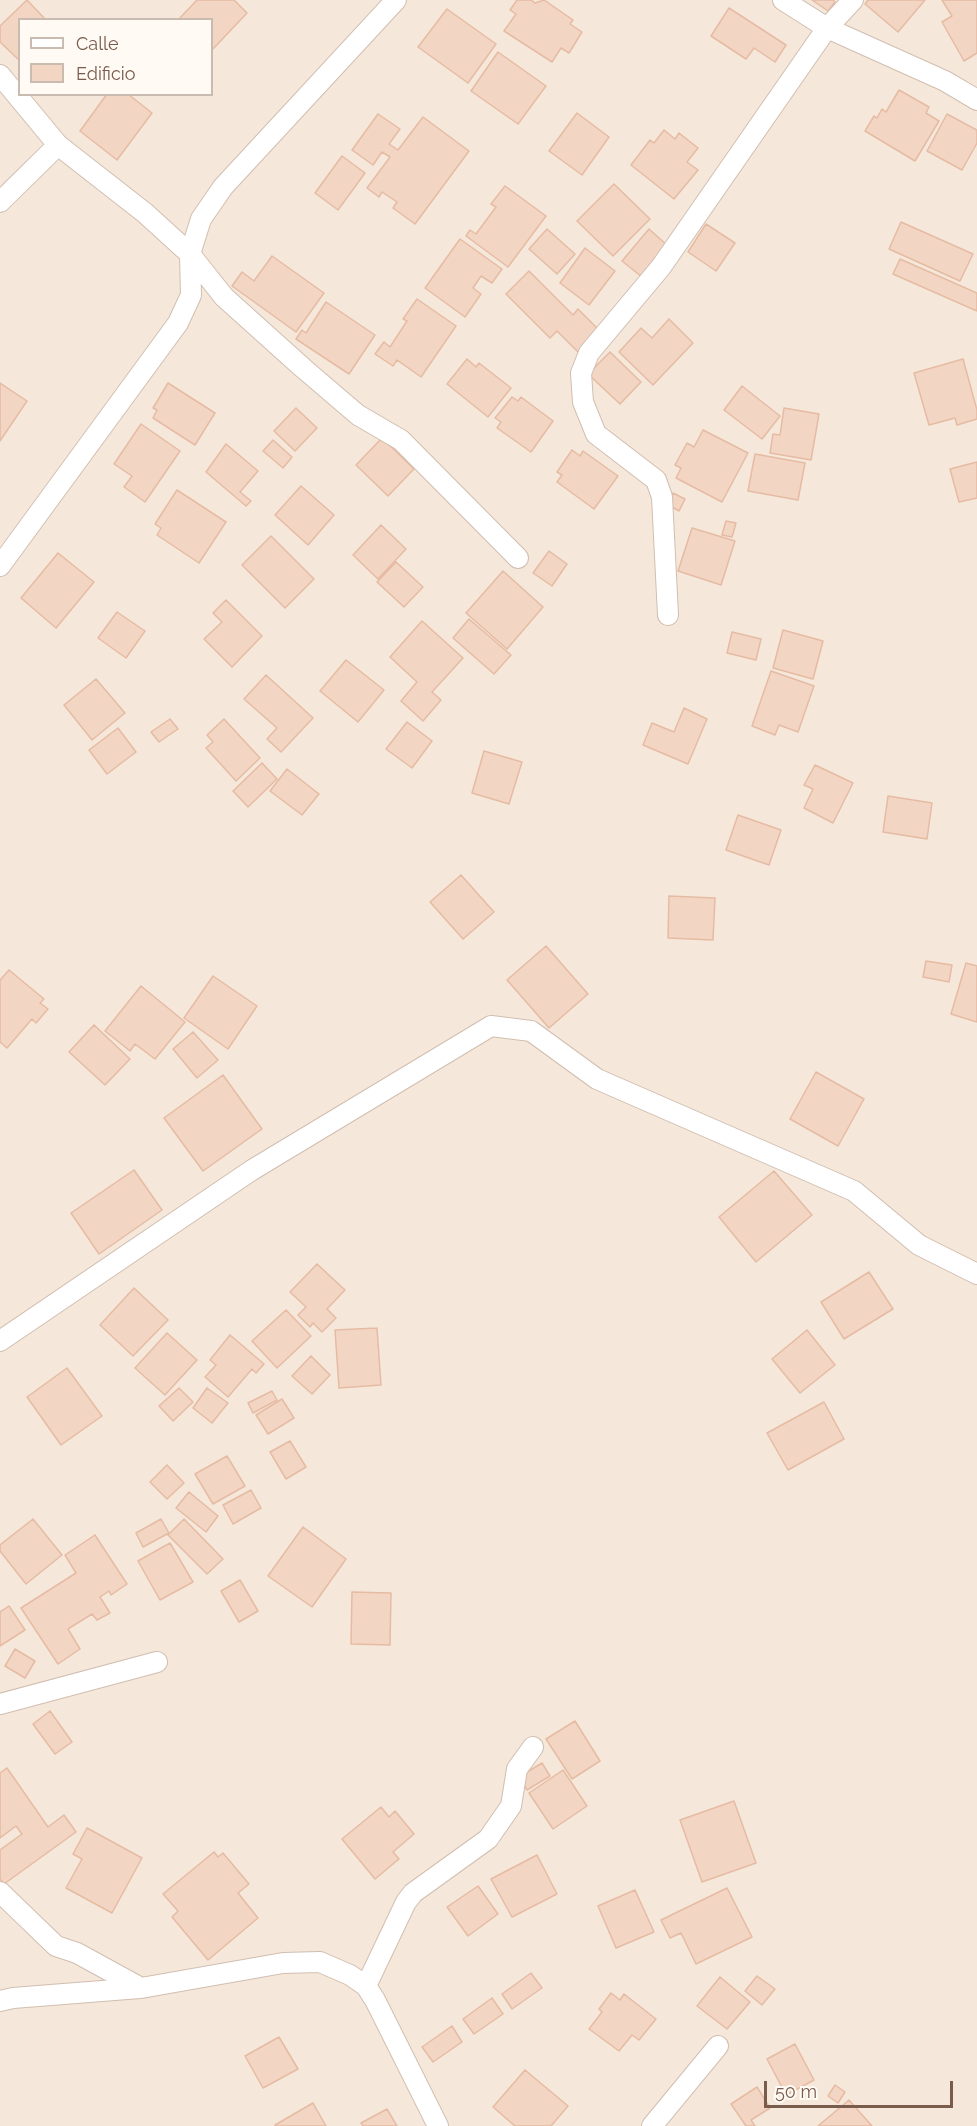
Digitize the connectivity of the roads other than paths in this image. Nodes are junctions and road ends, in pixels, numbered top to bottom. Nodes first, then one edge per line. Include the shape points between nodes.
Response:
1 (396, 0) edge
2 (783, 0) edge
3 (853, 0) edge
4 (827, 28) junction
5 (0, 75) edge
6 (977, 100) edge
7 (58, 145) junction
8 (0, 202) edge
9 (190, 254) junction
10 (518, 558) dead end
11 (0, 566) edge
12 (668, 615) dead end
13 (977, 1274) edge
14 (0, 1341) edge
15 (158, 1662) dead end
16 (0, 1704) edge
17 (533, 1747) dead end
18 (0, 1892) edge
19 (366, 1986) junction
20 (141, 1988) junction
21 (0, 2001) edge
22 (718, 2046) dead end
23 (438, 2126) edge
24 (652, 2126) edge

1 - 9 street via 223,187 201,219
2 - 4 street
3 - 4 street
4 - 6 street via 945,81
4 - 12 street via 661,267 589,354 581,373 583,402 596,434 656,480 662,497
5 - 7 street
7 - 8 street
7 - 9 street
9 - 10 street via 224,297 358,416 401,440
9 - 11 street via 191,295 178,323
13 - 14 street via 919,1245 854,1191 597,1079 531,1031 491,1026 252,1170
15 - 16 street
17 - 19 street via 517,1769 511,1806 488,1839 413,1893
18 - 20 street via 56,1946 77,1953
19 - 20 street via 320,1962 283,1963
19 - 23 street
20 - 21 street
22 - 24 street

